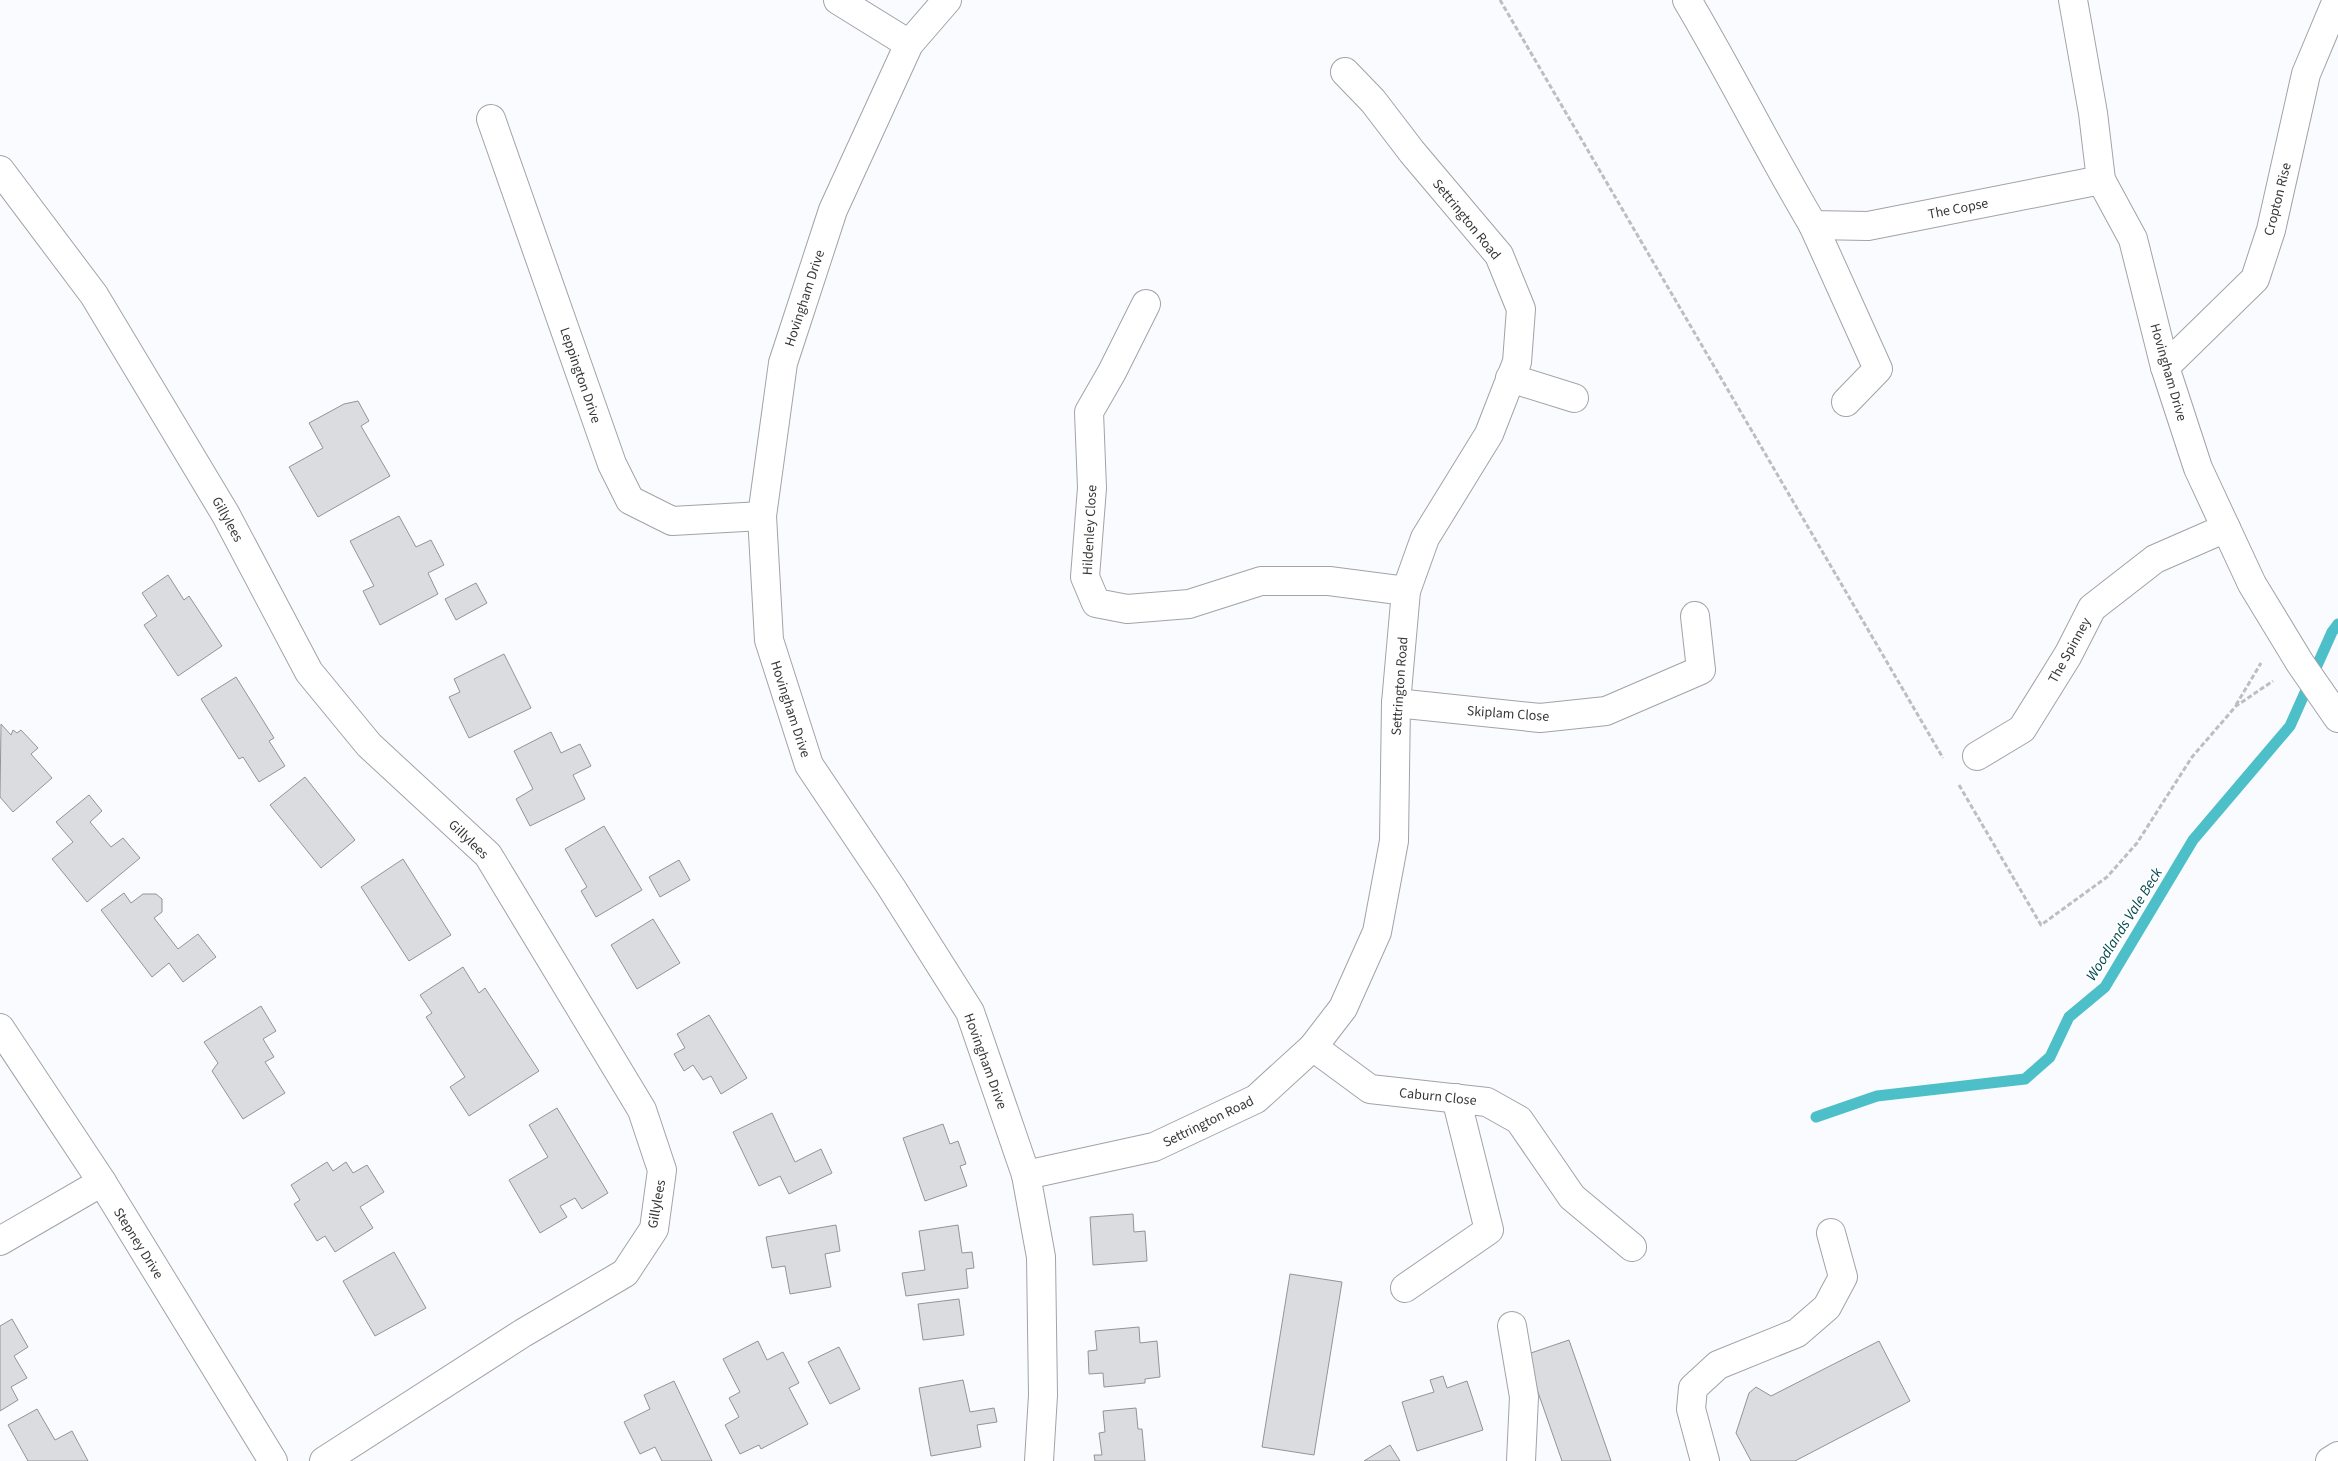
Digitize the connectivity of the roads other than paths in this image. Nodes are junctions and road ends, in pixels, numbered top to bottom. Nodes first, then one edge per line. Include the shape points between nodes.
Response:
1 (838, 0) edge
2 (947, 0) edge
3 (1687, 0) edge
4 (2073, 0) edge
5 (2337, 0) edge
6 (909, 44) junction
7 (1346, 72) dead end
8 (491, 119) dead end
9 (0, 170) edge
10 (2101, 180) junction
11 (1814, 225) junction
12 (1146, 304) dead end
13 (2164, 366) junction
14 (1510, 378) junction
15 (1574, 398) dead end
16 (1846, 402) dead end
17 (762, 516) junction
18 (2226, 528) junction
19 (1406, 591) junction
20 (1695, 616) dead end
21 (1396, 703) junction
22 (2331, 709) edge
23 (1977, 756) dead end
24 (0, 1028) edge
25 (1313, 1047) junction
26 (1456, 1098) junction
27 (1026, 1175) junction
28 (102, 1182) junction
29 (1831, 1233) dead end
30 (0, 1241) edge
31 (1632, 1247) dead end
32 (1405, 1288) dead end
33 (1512, 1326) dead end
34 (2338, 1456) edge
35 (273, 1461) edge
36 (324, 1461) edge
37 (1039, 1461) edge
38 (1521, 1461) edge
39 (1705, 1461) edge
40 (2330, 1461) edge

1 - 6 street
2 - 6 street, Hovingham Drive
3 - 11 street via 1771,154
4 - 10 street, Hovingham Drive
5 - 13 street, Cropton Rise via 2306,74 2270,230 2255,279
6 - 17 street, Hovingham Drive via 833,210 783,363
7 - 14 street, Settrington Road via 1500,255 1521,310 1516,362
8 - 17 street, Leppington Drive via 612,464 630,500 672,521
9 - 36 street, Gillylees via 94,295 226,515 309,672 369,745 488,855 642,1110 662,1170 654,1229 625,1273
10 - 11 street, The Copse via 1868,226
10 - 13 street, Hovingham Drive via 2133,239
11 - 16 street via 1878,369
12 - 19 street, Hildenley Close via 1089,412 1092,488 1085,577 1096,603 1127,610 1188,604 1261,582 1330,580
13 - 18 street, Hovingham Drive via 2198,468
14 - 15 street
14 - 19 street, Settrington Road via 1489,434 1425,538
17 - 27 street, Hovingham Drive via 769,640 809,765 970,1012
18 - 22 street, Hovingham Drive via 2252,584
18 - 23 street, The Spinney via 2155,559 2092,608 2068,655 2022,729
19 - 21 street, Settrington Road
20 - 21 street, Skiplam Close via 1701,670 1606,711 1540,718
21 - 25 street, Settrington Road via 1394,842 1377,932 1343,1008
24 - 28 street, Stepney Drive
25 - 26 street, Caburn Close via 1370,1089
25 - 27 street, Settrington Road via 1256,1099 1154,1148
26 - 31 street, Caburn Close via 1487,1102 1519,1120 1572,1197
26 - 32 street via 1489,1230
27 - 37 street, Hovingham Drive via 1041,1257 1043,1395
28 - 30 street
28 - 35 street, Stepney Drive
29 - 39 street via 1843,1277 1826,1307 1797,1332 1718,1365 1693,1388 1691,1409
33 - 38 street via 1524,1397
34 - 40 street

